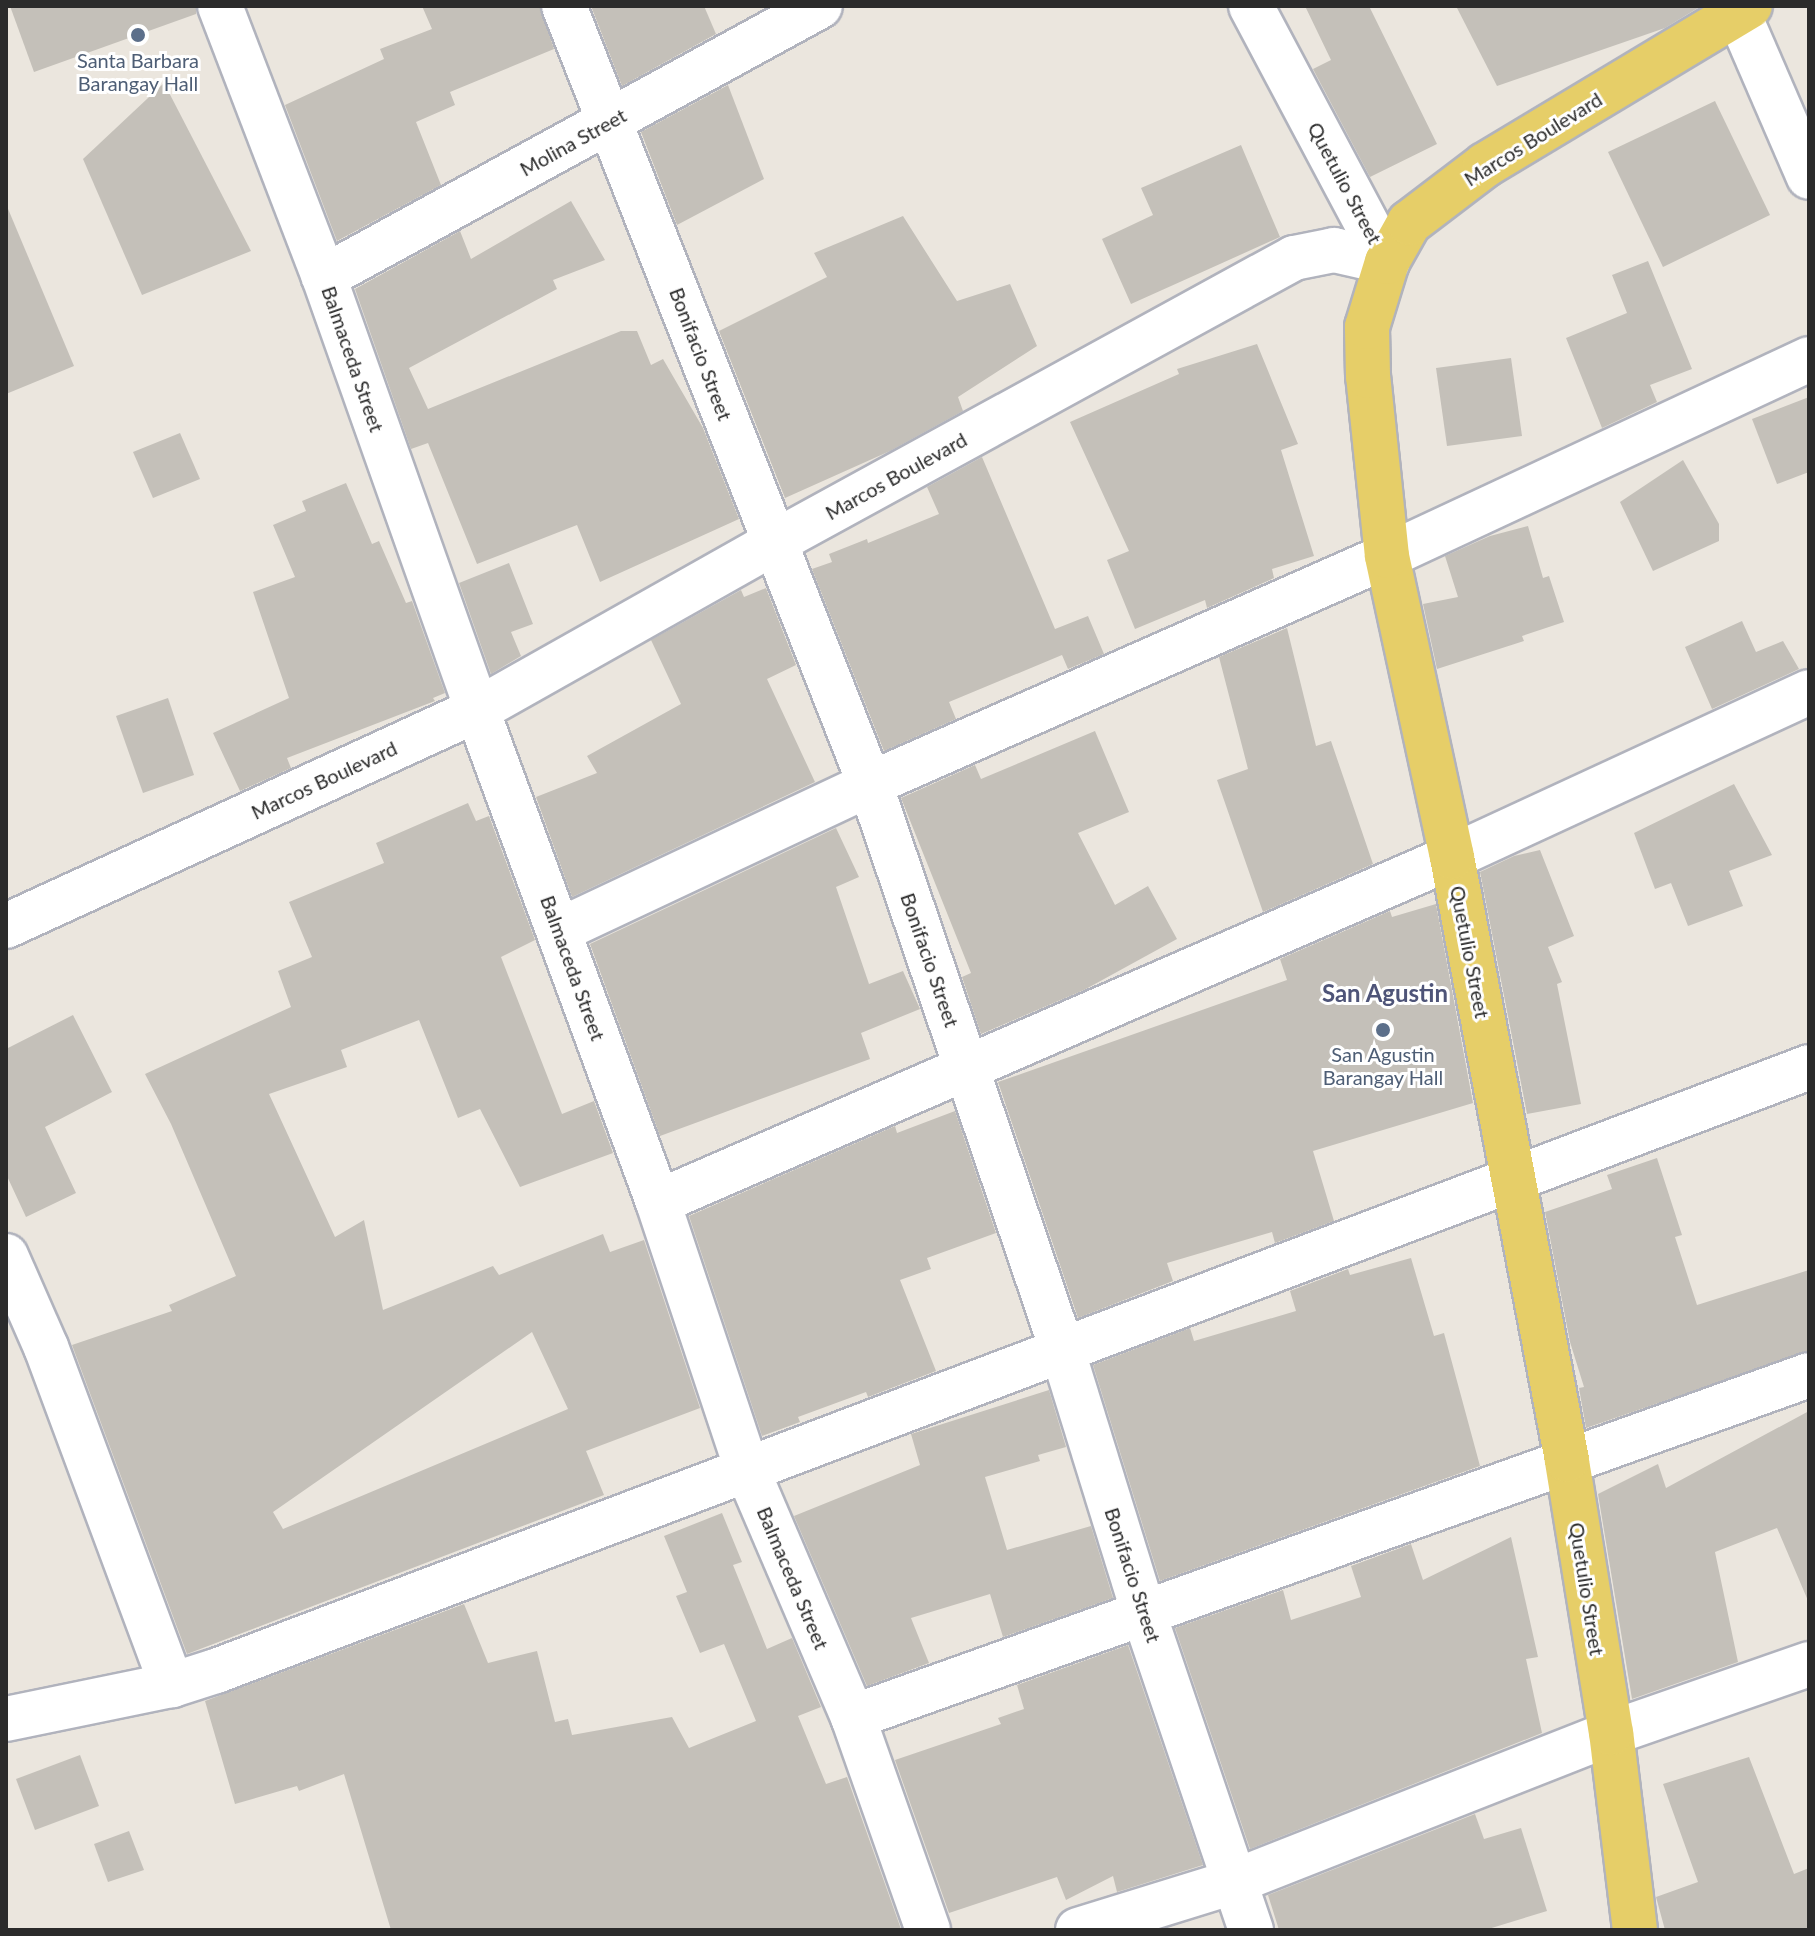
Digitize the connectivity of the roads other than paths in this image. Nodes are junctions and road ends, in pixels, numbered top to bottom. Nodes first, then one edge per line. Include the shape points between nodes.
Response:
1 (220, 6) edge
2 (564, 6) edge
3 (820, 6) edge
4 (1251, 6) edge
5 (1741, 8) edge
6 (612, 121) junction
7 (1809, 177) edge
8 (1387, 262) junction
9 (324, 277) junction
10 (1809, 359) edge
11 (773, 543) junction
12 (1387, 556) junction
13 (1809, 692) edge
14 (477, 710) junction
15 (870, 784) junction
16 (1452, 857) junction
17 (6, 926) edge
18 (560, 930) junction
19 (966, 1067) junction
20 (1809, 1067) edge
21 (1513, 1180) junction
22 (658, 1202) junction
23 (6, 1256) edge
24 (1063, 1352) junction
25 (1809, 1375) edge
26 (1567, 1460) junction
27 (748, 1472) junction
28 (1144, 1614) junction
29 (1809, 1664) edge
30 (172, 1685) junction
31 (853, 1717) junction
32 (6, 1719) edge
33 (1611, 1733) junction
34 (1236, 1881) junction
35 (928, 1930) edge
36 (1078, 1930) edge
37 (1251, 1930) edge
38 (1635, 1930) edge

1 - 9 street, Balmaceda Street
2 - 6 street, Bonifacio Street
3 - 6 street, Molina Street
4 - 8 street, Quetulio Street
5 - 7 street
5 - 8 main road, Marcos Boulevard via 1485,165 1409,223
6 - 9 street, Molina Street
6 - 11 street, Bonifacio Street
8 - 11 street, Marcos Boulevard via 1334,250 1294,258
8 - 12 main road, Quetulio Street via 1367,327
9 - 14 street, Balmaceda Street
10 - 12 street
11 - 14 street, Marcos Boulevard
11 - 15 street, Bonifacio Street
12 - 15 street
12 - 16 main road, Quetulio Street
13 - 16 street
14 - 17 street, Marcos Boulevard
14 - 18 street, Balmaceda Street
15 - 18 street
15 - 19 street, Bonifacio Street
16 - 19 street
16 - 21 main road, Quetulio Street
18 - 22 street, Balmaceda Street
19 - 22 street
19 - 24 street, Bonifacio Street
20 - 21 street
21 - 24 street
21 - 26 main road, Quetulio Street
22 - 27 street, Balmaceda Street
23 - 30 street via 46,1347
24 - 27 street
24 - 28 street, Bonifacio Street
25 - 26 street
26 - 28 street
26 - 33 main road, Quetulio Street
27 - 30 street
27 - 31 street, Balmaceda Street
28 - 31 street
28 - 34 street, Bonifacio Street
29 - 33 street
30 - 32 street
31 - 35 street, Balmaceda Street
33 - 34 street
33 - 38 main road, Quetulio Street
34 - 36 street
34 - 37 street, Bonifacio Street

